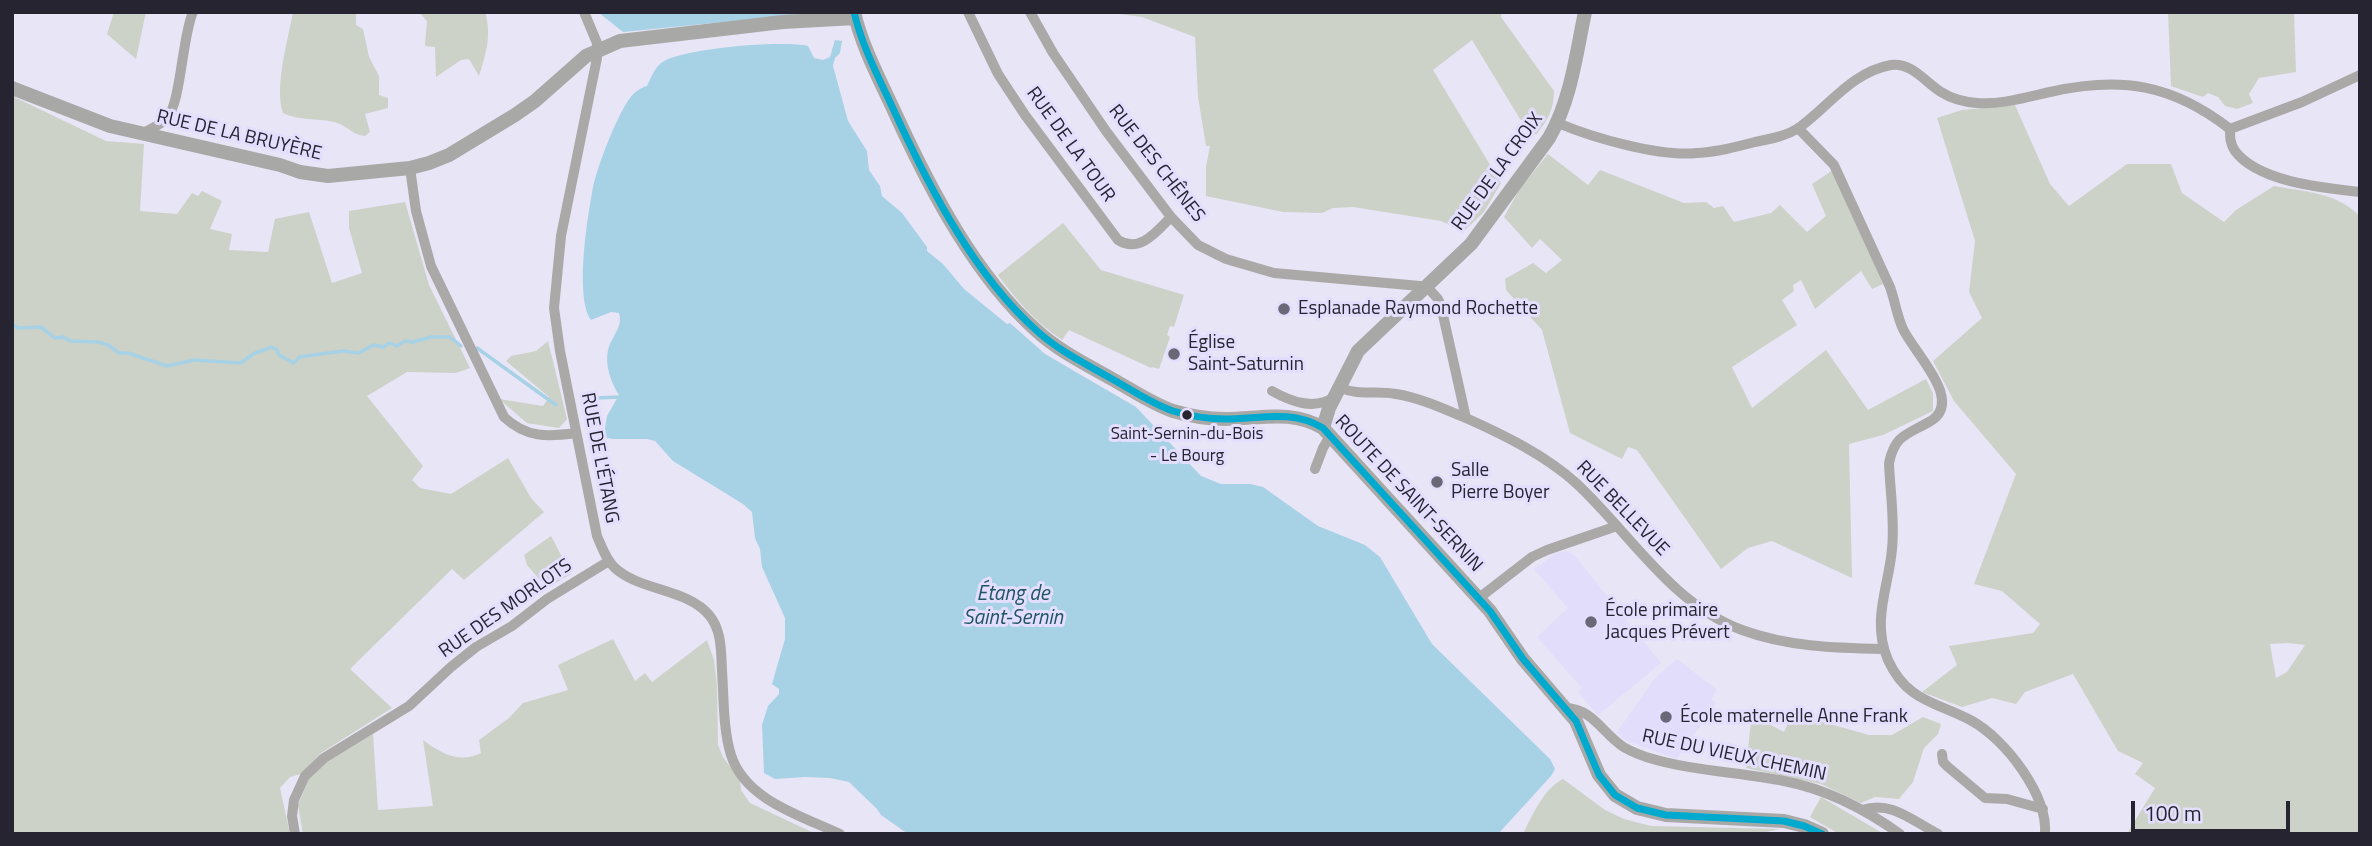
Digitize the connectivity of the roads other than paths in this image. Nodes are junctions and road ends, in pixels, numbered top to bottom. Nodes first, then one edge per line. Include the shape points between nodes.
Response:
1 (193, 12) edge
2 (584, 12) edge
3 (968, 12) edge
4 (1030, 12) edge
5 (1585, 12) edge
6 (855, 15) edge
7 (597, 50) junction
8 (2360, 75) edge
9 (12, 88) edge
10 (1558, 123) junction
11 (1798, 128) junction
12 (2230, 129) junction
13 (142, 134) junction
14 (410, 168) junction
15 (2360, 192) edge
16 (1171, 217) junction
17 (1425, 287) junction
18 (1272, 391) dead end
19 (1339, 391) junction
20 (1297, 402) junction
21 (1314, 403) junction
22 (1304, 418) junction
23 (1466, 418) junction
24 (1326, 429) junction
25 (576, 433) junction
26 (1315, 469) dead end
27 (1617, 526) junction
28 (609, 561) junction
29 (1479, 598) junction
30 (1884, 649) junction
31 (1566, 708) junction
32 (1942, 754) dead end
33 (2043, 809) junction
34 (1862, 810) junction
35 (295, 834) edge
36 (840, 834) edge
37 (1822, 834) edge
38 (1900, 834) edge
39 (1938, 834) edge
40 (2045, 834) edge

1 - 13 street via 170,114
2 - 7 street
3 - 16 street, RUE DE LA TOUR via 998,74 1118,240 1129,244 1149,239
4 - 16 street, RUE DES CHÊNES via 1093,113
5 - 10 street, RUE DE LA CROIX
6 - 7 street, RUE DE LA BRUYÈRE via 647,37
6 - 22 street, ROUTE DE SAINT-SERNIN via 933,192 996,285 1036,330 1076,358 1174,411 1204,418
7 - 14 street, RUE DE LA BRUYÈRE via 515,115 449,155
7 - 25 street, RUE DE L'ÉTANG via 554,291 556,328
8 - 12 street
9 - 13 street, RUE DE LA BRUYÈRE
10 - 11 street via 1615,141 1678,153 1720,150
10 - 17 street, RUE DE LA CROIX via 1483,230
11 - 12 street via 1849,85 1892,65 1910,68 1952,97 1979,104 2098,85 2164,91 2198,106
11 - 30 street via 1824,153 1842,180 1897,303 1902,326 1942,398 1940,413 1903,435 1889,463 1892,551 1882,596
12 - 15 street via 2235,150 2255,166 2300,183
13 - 14 street, RUE DE LA BRUYÈRE via 328,176
14 - 25 street via 431,266 504,417 528,434
16 - 17 street, RUE DES CHÊNES via 1212,254 1257,269
17 - 19 street, RUE DE LA CROIX via 1362,346
17 - 23 street via 1441,306
18 - 20 street
19 - 21 street, ROUTE DE SAINT-SERNIN via 1326,402
19 - 23 street, RUE BELLEVUE via 1407,396
19 - 24 street, RUE DE LA CROIX
20 - 21 street, ROUTE DE SAINT-SERNIN
20 - 22 street
21 - 24 street, ROUTE DE SAINT-SERNIN
22 - 24 street, ROUTE DE SAINT-SERNIN
23 - 27 street, RUE BELLEVUE via 1561,470
24 - 26 street
24 - 29 street, ROUTE DE SAINT-SERNIN
25 - 28 street, RUE DE L'ÉTANG via 597,536
27 - 29 street via 1532,557
27 - 30 street, RUE BELLEVUE via 1679,591 1741,629 1808,645
28 - 35 street, RUE DES MORLOTS via 476,647 409,706 324,758 305,776 294,800
28 - 36 street via 629,577 694,603 709,614 721,646 726,734 732,758 746,782 767,799
29 - 31 street, ROUTE DE SAINT-SERNIN
30 - 33 street via 1891,667 1914,694 1974,722 2003,746
31 - 34 street, RUE DU VIEUX CHEMIN via 1586,712 1622,746 1647,757 1785,781 1827,793
31 - 37 street, ROUTE DE SAINT-SERNIN via 1599,775 1624,802 1666,815 1784,821
32 - 33 street via 1943,762 1985,798
33 - 40 street
34 - 38 street, RUE DU VIEUX CHEMIN
34 - 39 street via 1891,808

